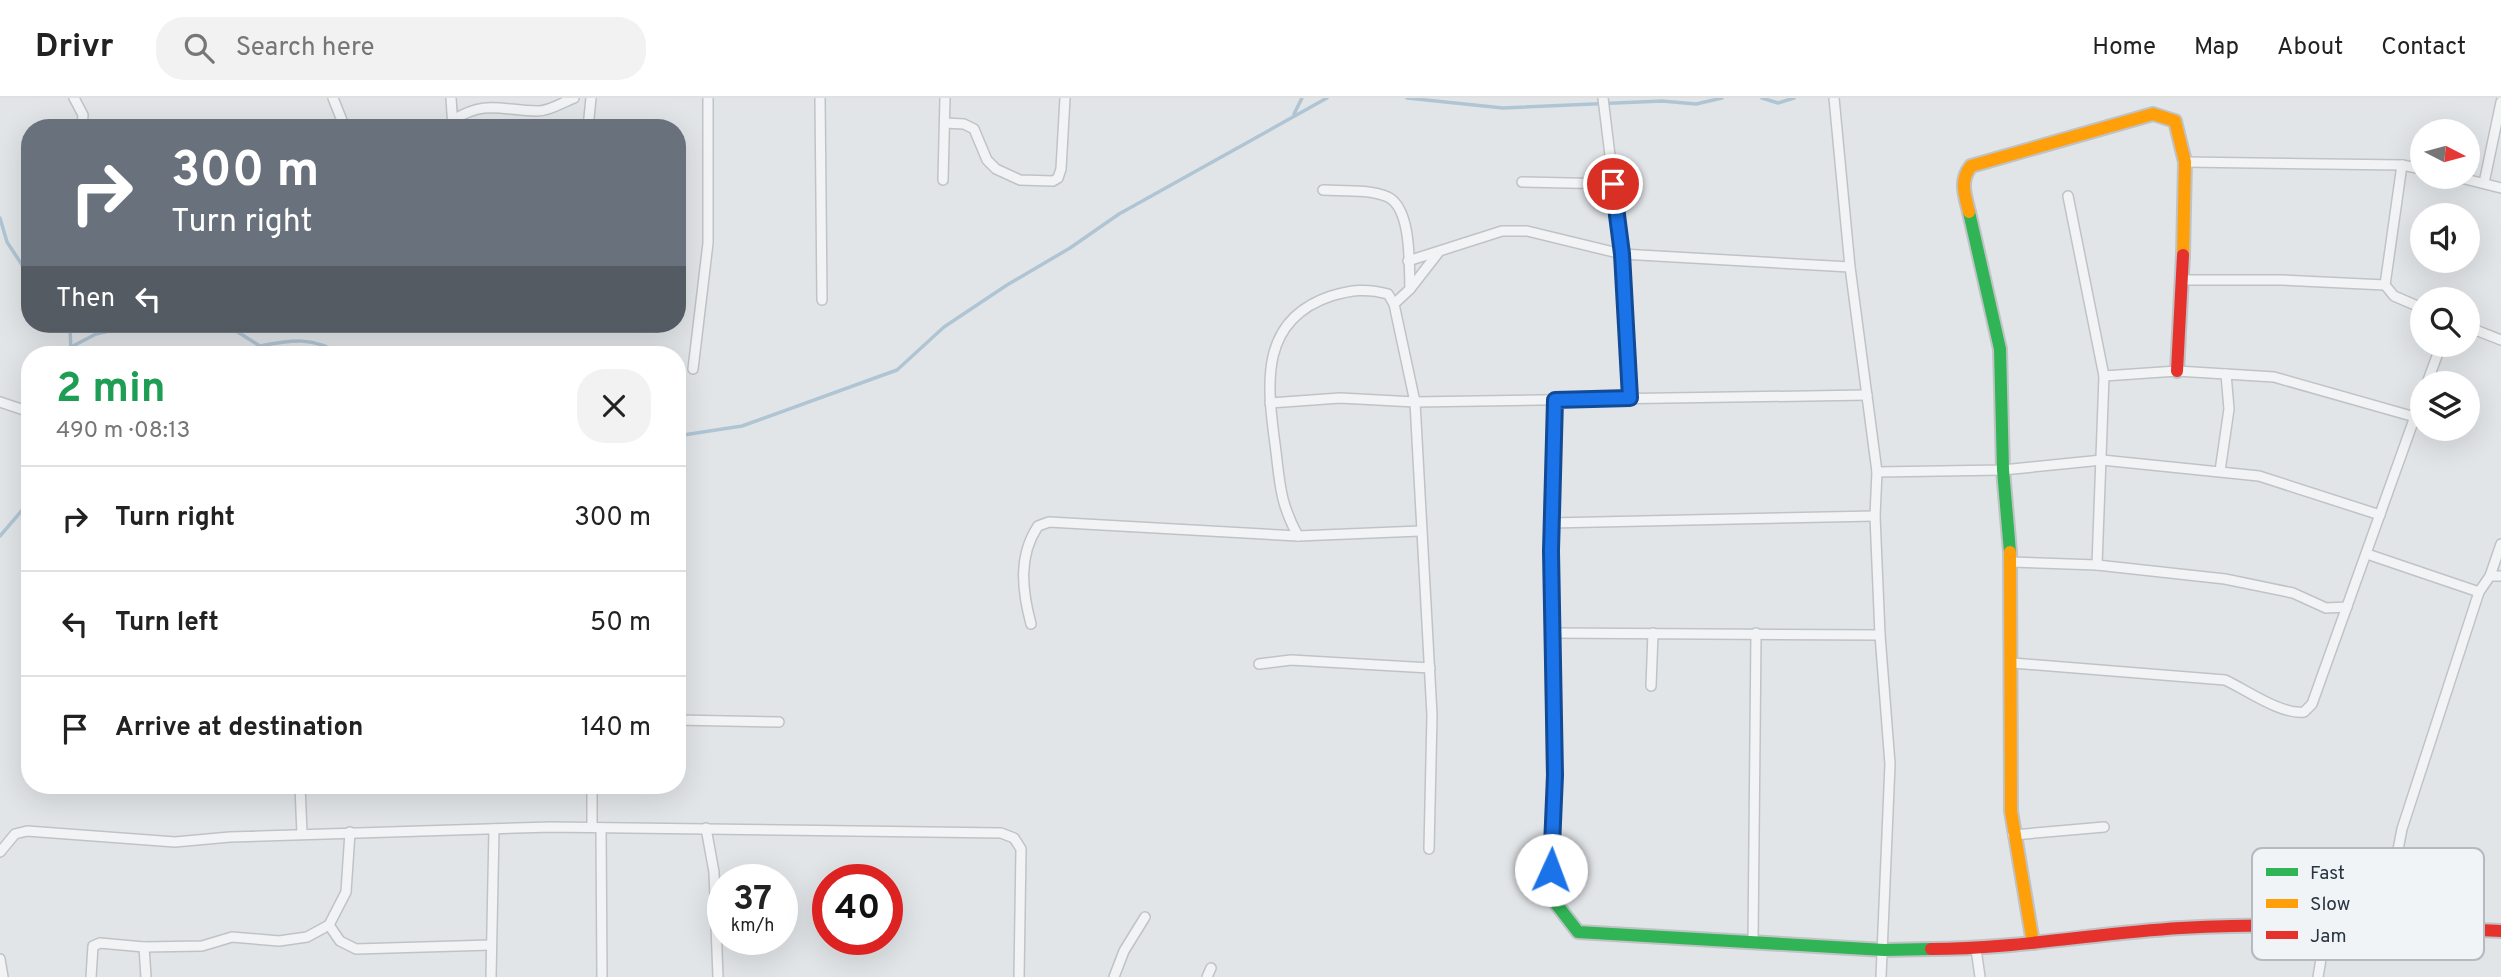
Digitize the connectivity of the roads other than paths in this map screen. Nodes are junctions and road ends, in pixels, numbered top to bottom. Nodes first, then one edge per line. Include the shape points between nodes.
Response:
1 (74, 98) edge
2 (332, 98) edge
3 (451, 98) edge
4 (574, 98) edge
5 (591, 98) edge
6 (708, 98) edge
7 (821, 98) edge
8 (945, 98) edge
9 (1065, 98) edge
10 (1603, 98) edge
11 (1834, 98) edge
12 (2501, 102) edge
13 (83, 119) edge
14 (341, 119) edge
15 (453, 119) edge
16 (459, 119) edge
17 (589, 119) edge
18 (945, 123) junction
19 (2185, 162) junction
20 (2402, 165) junction
21 (2410, 167) edge
22 (943, 180) dead end
23 (2480, 182) edge
24 (1522, 183) dead end
25 (2484, 183) junction
26 (1613, 184) junction
27 (2501, 188) edge
28 (1323, 190) dead end
29 (2068, 196) dead end
30 (1438, 253) junction
31 (1622, 254) junction
32 (1409, 261) junction
33 (1850, 267) junction
34 (2183, 280) junction
35 (2385, 285) junction
36 (1410, 289) junction
37 (822, 300) dead end
38 (2410, 303) edge
39 (1394, 304) junction
40 (2480, 332) edge
41 (2501, 341) edge
42 (693, 369) dead end
43 (2177, 371) junction
44 (2226, 374) junction
45 (2104, 376) junction
46 (1867, 395) junction
47 (1630, 398) junction
48 (1555, 400) junction
49 (0, 402) edge
50 (1415, 402) junction
51 (1270, 404) junction
52 (21, 409) edge
53 (2410, 416) edge
54 (2410, 431) edge
55 (2102, 460) junction
56 (2003, 470) junction
57 (2220, 471) junction
58 (1877, 472) junction
59 (2380, 515) junction
60 (1875, 516) junction
61 (1551, 523) junction
62 (1420, 531) junction
63 (1298, 536) junction
64 (2501, 544) edge
65 (2367, 554) junction
66 (2011, 562) junction
67 (2097, 565) junction
68 (2490, 576) junction
69 (2501, 576) edge
70 (2479, 592) junction
71 (2347, 607) junction
72 (1031, 624) dead end
73 (1550, 633) junction
74 (1653, 633) junction
75 (1756, 633) junction
76 (1880, 635) junction
77 (2012, 663) junction
78 (1259, 664) dead end
79 (1430, 668) junction
80 (1651, 686) dead end
81 (686, 720) edge
82 (779, 722) dead end
83 (300, 794) edge
84 (593, 794) edge
85 (2104, 827) dead end
86 (597, 828) junction
87 (706, 828) junction
88 (494, 829) junction
89 (350, 832) junction
90 (302, 834) junction
91 (2013, 835) junction
92 (2398, 848) edge
93 (1429, 849) dead end
94 (0, 852) edge
95 (1145, 917) dead end
96 (330, 925) junction
97 (2252, 928) edge
98 (1753, 943) junction
99 (2034, 943) junction
100 (491, 945) junction
101 (144, 947) junction
102 (1976, 949) junction
103 (1884, 950) junction
104 (0, 959) edge
105 (3, 977) edge
106 (91, 977) edge
107 (146, 977) edge
108 (491, 977) edge
109 (602, 977) edge
110 (718, 977) edge
111 (1019, 977) edge
112 (1114, 977) edge
113 (1881, 977) edge
114 (1980, 977) edge

1 - 13 street
2 - 14 street
3 - 15 street
4 - 16 street via 540,111 472,108
5 - 17 street
6 - 42 street via 708,243
7 - 37 street
8 - 18 street
9 - 18 street via 1061,169 1053,181 1011,177 987,160 974,129
10 - 26 street
11 - 33 street
12 - 25 street
18 - 22 street
19 - 20 street
19 - 34 street
19 - 56 street via 2175,121 2153,114 1971,166 1964,175 2000,349
20 - 21 street
20 - 35 street
23 - 25 street
24 - 26 street
25 - 27 street
26 - 31 street
28 - 32 street via 1380,195 1397,203 1405,218
29 - 45 street
30 - 31 street via 1503,231 1527,231
30 - 32 street
30 - 36 street
31 - 33 street
31 - 47 street
32 - 36 street
33 - 46 street
34 - 35 street
34 - 43 street
35 - 38 street via 2394,296
36 - 39 street
39 - 50 street
39 - 51 street via 1388,294 1371,289 1348,291 1321,300 1294,317 1277,340 1270,361
40 - 41 street
43 - 44 street
43 - 45 street
44 - 53 street via 2274,377
44 - 57 street via 2228,425
45 - 55 street
46 - 47 street
46 - 58 street
47 - 48 street
48 - 50 street
48 - 61 street
49 - 52 street
50 - 51 street via 1340,398
50 - 62 street
51 - 63 street via 1280,498
54 - 59 street
55 - 56 street
55 - 57 street
55 - 67 street
56 - 58 street
56 - 66 street
57 - 59 street via 2259,476
58 - 60 street
59 - 65 street
60 - 61 street
60 - 76 street
61 - 73 street
62 - 63 street
62 - 79 street
63 - 72 street via 1049,522 1038,526 1026,550 1023,595
64 - 68 street
65 - 70 street
65 - 71 street
66 - 67 street
66 - 77 street
67 - 71 street via 2247,583 2293,593 2326,608
68 - 69 street
68 - 70 street
70 - 92 street
71 - 77 street via 2312,704 2304,712 2250,696 2225,680
73 - 74 street
73 - 98 street via 1555,775 1550,897 1573,928 1584,934
74 - 75 street
74 - 80 street
75 - 76 street
75 - 98 street
76 - 103 street via 1890,764
77 - 91 street
78 - 79 street via 1291,660
79 - 93 street
81 - 82 street
83 - 90 street
84 - 86 street
85 - 91 street
86 - 87 street
86 - 88 street
86 - 109 street
87 - 110 street via 715,872
87 - 111 street via 1001,833 1014,838 1021,849
88 - 89 street
88 - 100 street
89 - 90 street
89 - 96 street via 349,884
90 - 94 street via 175,842 27,831 15,834
91 - 99 street
95 - 112 street
96 - 100 street via 340,941 356,949
96 - 101 street via 307,937 283,940 232,937 202,946
97 - 99 street via 2181,928
98 - 103 street
99 - 102 street
100 - 108 street
101 - 106 street via 93,946
101 - 107 street
102 - 103 street
102 - 114 street
103 - 113 street
104 - 105 street

